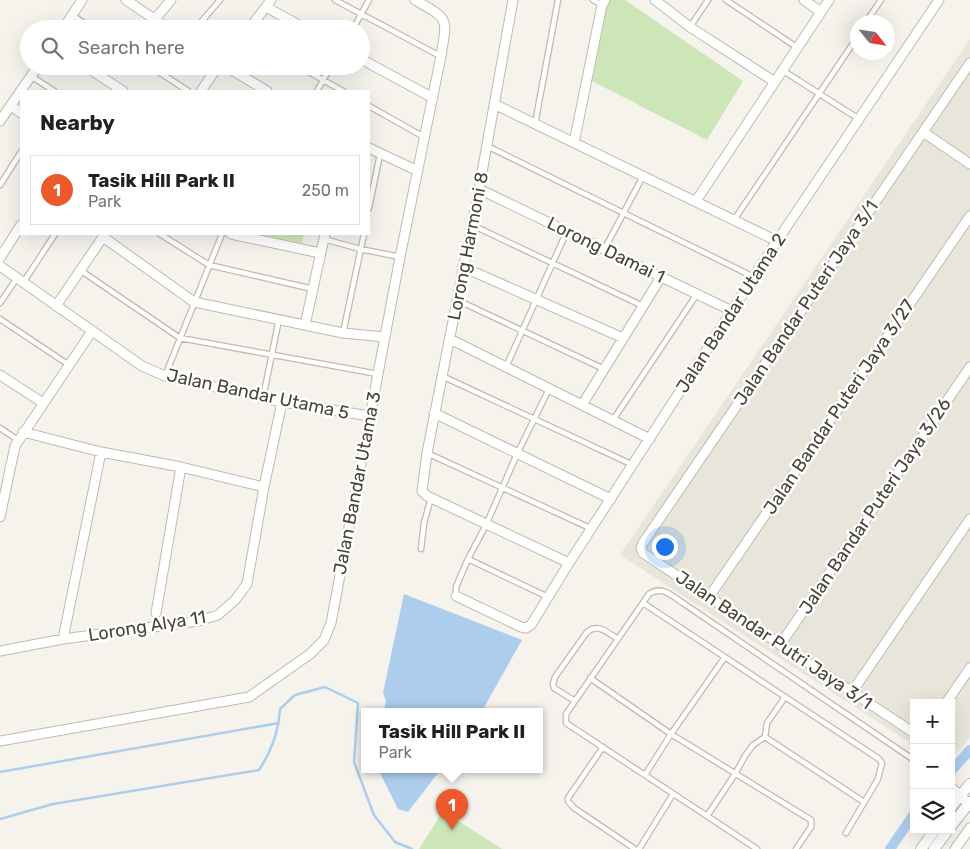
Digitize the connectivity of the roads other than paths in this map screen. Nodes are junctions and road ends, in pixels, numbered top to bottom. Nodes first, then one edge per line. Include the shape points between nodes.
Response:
1 (82, 0) edge
2 (126, 0) edge
3 (172, 0) edge
4 (220, 0) edge
5 (335, 0) edge
6 (369, 0) edge
7 (415, 0) edge
8 (513, 0) edge
9 (558, 0) edge
10 (593, 0) edge
11 (655, 0) edge
12 (708, 0) edge
13 (726, 0) edge
14 (804, 0) edge
15 (829, 0) edge
16 (882, 0) edge
17 (940, 0) edge
18 (604, 2) edge
19 (268, 3) edge
20 (821, 12) junction
21 (361, 14) junction
22 (72, 15) junction
23 (871, 15) edge
24 (155, 19) joint
25 (69, 20) edge
26 (80, 20) edge
27 (203, 20) edge
28 (256, 20) edge
29 (293, 20) edge
30 (358, 20) edge
31 (690, 26) junction
32 (850, 47) edge
33 (798, 48) junction
34 (442, 56) junction
35 (970, 63) edge
36 (370, 64) edge
37 (782, 70) junction
38 (99, 75) edge
39 (164, 75) edge
40 (212, 75) edge
41 (240, 75) edge
42 (314, 75) edge
43 (326, 75) edge
44 (31, 76) joint
45 (323, 80) junction
46 (775, 82) junction
47 (21, 90) edge
48 (52, 90) edge
49 (121, 90) edge
50 (186, 90) edge
51 (202, 90) edge
52 (266, 90) edge
53 (318, 90) edge
54 (341, 90) edge
55 (20, 92) edge
56 (818, 93) junction
57 (433, 98) junction
58 (494, 104) junction
59 (10, 106) junction
60 (370, 107) edge
61 (20, 112) edge
62 (859, 119) junction
63 (0, 121) edge
64 (535, 124) junction
65 (923, 132) junction
66 (424, 137) junction
67 (574, 143) junction
68 (487, 146) junction
69 (370, 149) edge
70 (20, 154) edge
71 (380, 154) junction
72 (970, 164) edge
73 (418, 171) junction
74 (643, 176) junction
75 (0, 185) edge
76 (479, 189) junction
77 (696, 201) junction
78 (370, 203) edge
79 (623, 213) junction
80 (970, 216) edge
81 (734, 220) junction
82 (472, 225) junction
83 (20, 227) edge
84 (567, 231) junction
85 (55, 235) edge
86 (104, 235) edge
87 (162, 235) edge
88 (222, 235) edge
89 (236, 235) edge
90 (364, 235) edge
91 (324, 236) edge
92 (778, 241) junction
93 (360, 249) junction
94 (604, 250) junction
95 (320, 253) junction
96 (400, 257) junction
97 (0, 258) edge
98 (552, 263) junction
99 (209, 265) junction
100 (0, 266) edge
101 (463, 267) junction
102 (80, 270) junction
103 (661, 277) junction
104 (754, 277) junction
105 (20, 280) junction
106 (313, 289) junction
107 (697, 294) junction
108 (457, 300) junction
109 (536, 300) junction
110 (194, 302) junction
111 (0, 303) edge
112 (56, 306) junction
113 (643, 306) junction
114 (732, 311) junction
115 (0, 319) edge
116 (279, 319) junction
117 (305, 325) junction
118 (92, 331) junction
119 (522, 331) junction
120 (344, 333) junction
121 (385, 337) junction
122 (180, 338) junction
123 (623, 338) junction
124 (450, 339) junction
125 (272, 354) junction
126 (69, 365) junction
127 (506, 367) junction
128 (970, 367) edge
129 (604, 369) junction
130 (378, 374) junction
131 (0, 375) edge
132 (164, 376) junction
133 (442, 376) junction
134 (549, 389) junction
135 (263, 398) junction
136 (282, 402) junction
137 (42, 403) junction
138 (582, 405) junction
139 (434, 413) junction
140 (370, 416) junction
141 (535, 418) junction
142 (613, 421) junction
143 (0, 428) edge
144 (21, 436) junction
145 (650, 439) junction
146 (101, 452) junction
147 (427, 453) junction
148 (517, 454) junction
149 (633, 465) junction
150 (181, 467) junction
151 (4, 476) edge
152 (264, 486) junction
153 (502, 488) junction
154 (431, 498) junction
155 (611, 499) junction
156 (0, 517) edge
157 (970, 518) edge
158 (486, 525) junction
159 (592, 528) junction
160 (642, 543) joint
161 (421, 549) dead end
162 (468, 558) junction
163 (570, 563) junction
164 (456, 596) joint
165 (548, 597) junction
166 (709, 597) junction
167 (643, 603) junction
168 (156, 613) dead end
169 (63, 639) junction
170 (618, 639) junction
171 (780, 645) junction
172 (0, 651) edge
173 (725, 657) junction
174 (970, 668) edge
175 (590, 678) junction
176 (852, 692) junction
177 (785, 697) junction
178 (949, 699) edge
179 (575, 700) junction
180 (910, 730) edge
181 (671, 734) junction
182 (765, 737) junction
183 (0, 741) edge
184 (603, 747) junction
185 (910, 757) edge
186 (645, 774) junction
187 (735, 774) junction
188 (970, 784) edge
189 (955, 791) edge
190 (673, 794) junction
191 (864, 802) junction
192 (970, 803) edge
193 (707, 816) junction
194 (955, 821) edge
195 (970, 828) edge
196 (846, 834) dead end
197 (932, 834) edge
198 (945, 834) edge
199 (637, 849) edge
200 (757, 849) edge
201 (796, 849) edge
202 (922, 849) edge
203 (934, 849) edge
204 (954, 849) edge

1 - 22 street
2 - 24 street
3 - 24 street
4 - 27 lane
5 - 21 lane
6 - 21 lane
7 - 34 street, Jalan Bandar Utama 3 via 443,17 446,25
8 - 58 street, Lorong Harmoni 8
9 - 64 lane
10 - 18 lane
11 - 31 street
12 - 31 lane
13 - 33 lane
14 - 20 street
15 - 20 street
16 - 23 lane
17 - 62 street, Jalan Bandar Utama 2
18 - 67 street
19 - 28 street
19 - 29 street
20 - 33 street
21 - 30 lane
21 - 34 lane
22 - 25 street
22 - 26 lane
31 - 46 street
32 - 56 lane
33 - 37 street
34 - 57 street, Jalan Bandar Utama 3
35 - 65 street, Jalan Bandar Puteri Jaya 3/1
36 - 57 street
37 - 46 street
37 - 56 lane
38 - 49 street
39 - 50 lane
40 - 51 street
41 - 52 street
42 - 45 lane
43 - 45 lane
44 - 47 street
44 - 48 lane
45 - 53 lane
45 - 54 lane
46 - 77 street
55 - 59 street
56 - 62 lane
56 - 81 lane
57 - 66 street, Jalan Bandar Utama 3
58 - 64 street
58 - 68 street, Lorong Harmoni 8
59 - 61 street
59 - 63 street
60 - 66 lane
62 - 92 street, Jalan Bandar Utama 2
64 - 67 street
65 - 72 street
65 - 160 street, Jalan Bandar Puteri Jaya 3/1
66 - 73 street, Jalan Bandar Utama 3
67 - 74 street
68 - 76 street, Lorong Harmoni 8
68 - 79 lane
69 - 71 street
70 - 75 lane
71 - 73 street
71 - 78 lane
73 - 96 street, Jalan Bandar Utama 3
74 - 77 street
74 - 79 lane
76 - 82 street, Lorong Harmoni 8
76 - 84 street, Lorong Damai 1
77 - 81 street
79 - 94 lane
79 - 104 lane
80 - 166 street, Jalan Bandar Puteri Jaya 3/27
81 - 92 street
82 - 98 lane
82 - 101 street, Lorong Harmoni 8
83 - 97 street
84 - 94 street, Lorong Damai 1
84 - 98 lane
85 - 105 lane
86 - 102 street
86 - 110 street
87 - 99 lane
88 - 99 lane
89 - 95 street
90 - 93 lane
91 - 93 lane
91 - 95 street
92 - 104 street, Jalan Bandar Utama 2
93 - 96 lane
93 - 120 lane
94 - 103 street, Lorong Damai 1
95 - 106 street
96 - 121 street, Jalan Bandar Utama 3
98 - 109 lane
98 - 113 lane
99 - 106 lane
99 - 110 lane
100 - 105 street, Jalan Bandar Utama 5
101 - 108 street, Lorong Harmoni 8
101 - 109 street
102 - 112 street
102 - 122 lane
103 - 107 street, Lorong Damai 1
103 - 113 street
104 - 114 street, Jalan Bandar Utama 2
105 - 111 lane
105 - 112 street, Jalan Bandar Utama 5
106 - 117 street
107 - 114 street, Lorong Damai 1
107 - 142 lane
108 - 119 lane
108 - 124 street, Lorong Harmoni 8
109 - 119 lane
109 - 123 street
110 - 116 street
110 - 122 lane
112 - 118 street, Jalan Bandar Utama 5
113 - 123 street
114 - 145 street, Jalan Bandar Utama 2
115 - 126 lane
116 - 117 street
116 - 125 lane
117 - 120 street
118 - 126 street
118 - 132 street, Jalan Bandar Utama 5 via 142,366
119 - 127 lane
119 - 129 lane
120 - 121 street
121 - 130 street, Jalan Bandar Utama 3
122 - 125 lane
122 - 132 lane
123 - 129 street
124 - 127 street
124 - 133 street, Lorong Harmoni 8
125 - 130 lane
125 - 135 lane
126 - 137 street
127 - 134 street
128 - 171 street, Jalan Bandar Puteri Jaya 3/26
129 - 138 street
130 - 140 street, Jalan Bandar Utama 3
131 - 137 street
132 - 135 street, Jalan Bandar Utama 5
133 - 139 street, Lorong Harmoni 8
133 - 141 lane
134 - 138 street
134 - 141 lane
135 - 136 street, Jalan Bandar Utama 5
136 - 140 street, Jalan Bandar Utama 5
136 - 152 street, Lorong Alya 11
137 - 144 street
138 - 142 street
139 - 147 street, Lorong Harmoni 8
139 - 148 street
140 - 183 street, Jalan Bandar Utama 3 via 331,623 324,640 310,654 248,698
141 - 148 lane
141 - 149 lane
142 - 145 street
143 - 144 lane
144 - 146 street
144 - 151 street
145 - 149 street, Jalan Bandar Utama 2
146 - 150 street
146 - 169 street
147 - 153 lane
147 - 154 street, Lorong Harmoni 8 via 422,491
148 - 153 lane
148 - 155 street
149 - 155 street, Jalan Bandar Utama 2
150 - 152 street
150 - 168 street
151 - 156 street
152 - 169 street, Lorong Alya 11 via 247,584 218,615 198,621
153 - 158 lane
153 - 159 lane
154 - 158 street
154 - 161 lane
155 - 159 street, Jalan Bandar Utama 2
157 - 176 street
158 - 162 lane
158 - 163 street
159 - 163 street, Jalan Bandar Utama 2
160 - 166 street, Jalan Bandar Putri Jaya 3/1 via 643,554
162 - 164 lane via 456,587
162 - 165 lane
163 - 165 street, Jalan Bandar Utama 2
164 - 165 street, Jalan Bandar Utama 2 via 526,628
166 - 171 street, Jalan Bandar Putri Jaya 3/1
167 - 170 lane
167 - 173 lane
167 - 185 lane via 649,594 662,590
169 - 172 street, Lorong Alya 11
170 - 175 lane
170 - 179 lane via 593,628 555,677 554,688
171 - 176 street, Jalan Bandar Putri Jaya 3/1
173 - 177 lane
173 - 181 lane
174 - 178 street
175 - 179 lane
175 - 181 lane
176 - 180 street, Jalan Bandar Putri Jaya 3/1
177 - 182 lane via 768,723
177 - 191 lane via 879,759 882,763 878,779
179 - 184 lane via 566,714 566,723
181 - 186 lane
181 - 187 lane
182 - 187 lane via 753,746
182 - 191 lane
184 - 186 lane
184 - 199 lane via 568,801
186 - 190 lane
187 - 193 lane
187 - 201 lane via 811,820 811,827
188 - 189 street
189 - 192 street
190 - 193 lane
190 - 199 lane
191 - 196 lane
192 - 194 street
193 - 200 lane
195 - 204 street
197 - 202 street
198 - 203 street

